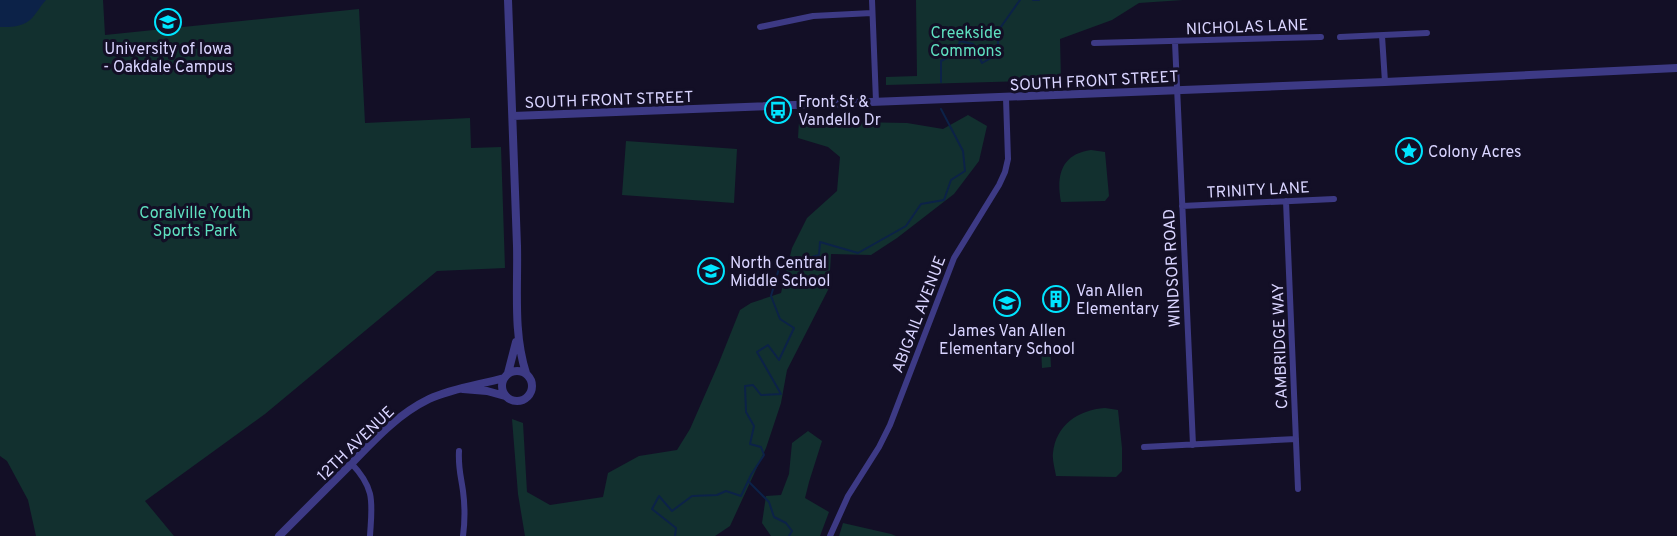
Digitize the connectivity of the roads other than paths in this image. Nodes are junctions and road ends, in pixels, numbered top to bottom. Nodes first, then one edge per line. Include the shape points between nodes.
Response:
1 (508, 0) edge
2 (872, 0) edge
3 (872, 13) junction
4 (760, 27) dead end
5 (1428, 33) dead end
6 (1382, 36) junction
7 (1321, 37) dead end
8 (1340, 37) dead end
9 (1175, 42) junction
10 (1094, 44) dead end
11 (1677, 68) edge
12 (1385, 82) junction
13 (1177, 90) junction
14 (1006, 98) junction
15 (876, 101) junction
16 (513, 116) junction
17 (1334, 199) dead end
18 (1286, 201) junction
19 (1182, 206) junction
20 (518, 338) junction
21 (526, 373) junction
22 (506, 375) junction
23 (462, 388) junction
24 (505, 396) junction
25 (1296, 439) junction
26 (1193, 445) junction
27 (1144, 447) dead end
28 (459, 452) dead end
29 (351, 463) junction
30 (1298, 489) dead end
31 (279, 536) edge
32 (370, 536) edge
33 (463, 536) edge
34 (830, 536) edge

1 - 16 street
2 - 3 street
3 - 4 street via 813,16
3 - 15 street
5 - 6 street
6 - 8 street
6 - 12 street
7 - 9 street, NICHOLAS LANE
9 - 10 street, NICHOLAS LANE
9 - 13 street, NICHOLAS LANE
11 - 12 street, SOUTH FRONT STREET
12 - 13 street, SOUTH FRONT STREET
13 - 14 street, SOUTH FRONT STREET
13 - 19 street, WINDSOR ROAD
14 - 15 street, SOUTH FRONT STREET
14 - 34 street, ABIGAIL AVENUE via 1005,172 954,258 887,432 848,496
15 - 16 street, SOUTH FRONT STREET
16 - 20 street
17 - 18 street, TRINITY LANE
18 - 19 street, TRINITY LANE
18 - 25 street, CAMBRIDGE WAY
19 - 26 street, WINDSOR ROAD
20 - 21 street
20 - 22 street
21 - 22 street
21 - 24 street via 532,386 527,398 516,401
22 - 23 street, 12TH AVENUE
22 - 24 street via 502,387
23 - 24 street, 12TH AVENUE
23 - 29 street, 12TH AVENUE via 406,412
25 - 26 street
25 - 30 street, CAMBRIDGE WAY
26 - 27 street
28 - 33 street via 465,508
29 - 31 street, 12TH AVENUE
29 - 32 street via 370,489

